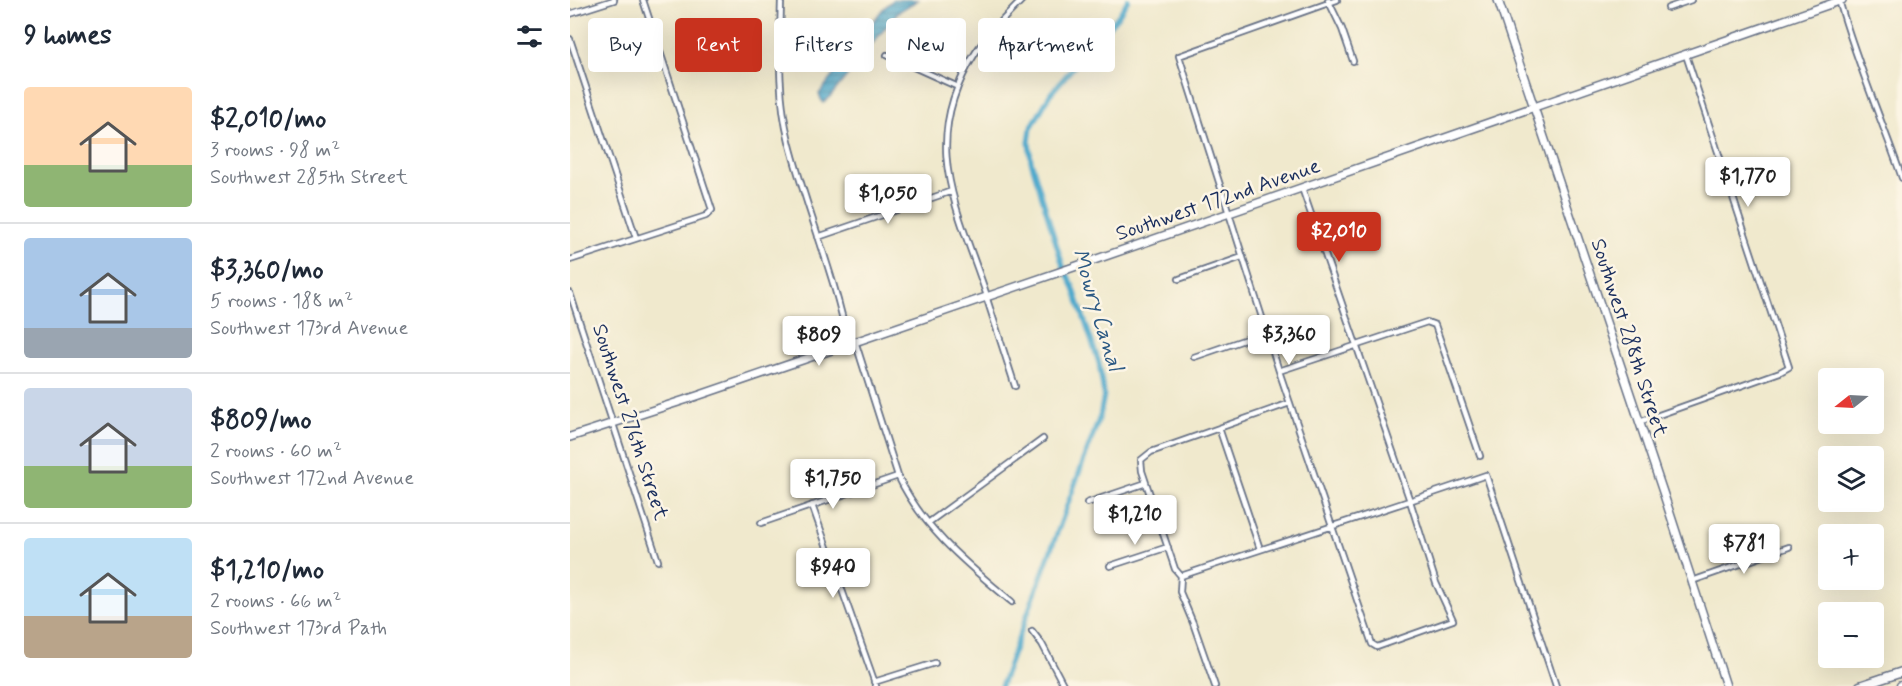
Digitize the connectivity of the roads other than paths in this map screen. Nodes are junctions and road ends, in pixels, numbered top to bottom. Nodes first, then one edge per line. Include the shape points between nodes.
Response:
1 (614, 0) edge
2 (643, 0) edge
3 (781, 0) edge
4 (1022, 0) edge
5 (1337, 0) edge
6 (1498, 0) edge
7 (1691, 0) edge
8 (1840, 0) edge
9 (1329, 1) edge
10 (1668, 8) dead end
11 (570, 14) edge
12 (780, 18) edge
13 (570, 39) edge
14 (1686, 55) junction
15 (1353, 61) dead end
16 (780, 72) edge
17 (925, 72) edge
18 (956, 86) junction
19 (1535, 108) junction
20 (1902, 177) edge
21 (1302, 188) junction
22 (952, 191) junction
23 (1228, 213) junction
24 (818, 237) junction
25 (636, 238) junction
26 (1242, 257) junction
27 (570, 260) edge
28 (1179, 279) dead end
29 (570, 293) edge
30 (987, 296) junction
31 (1267, 332) junction
32 (851, 342) junction
33 (1356, 346) junction
34 (1194, 357) dead end
35 (1279, 371) junction
36 (1016, 386) dead end
37 (1290, 403) junction
38 (1639, 422) junction
39 (613, 423) junction
40 (1220, 428) junction
41 (570, 437) edge
42 (1043, 439) dead end
43 (1480, 456) dead end
44 (898, 476) junction
45 (1146, 483) junction
46 (1410, 501) junction
47 (1087, 503) dead end
48 (812, 505) junction
49 (761, 523) dead end
50 (928, 523) junction
51 (1332, 525) junction
52 (1168, 547) junction
53 (1789, 547) dead end
54 (1260, 549) junction
55 (658, 561) dead end
56 (1110, 566) dead end
57 (1181, 576) junction
58 (1692, 581) junction
59 (1012, 602) dead end
60 (1032, 631) dead end
61 (935, 663) dead end
62 (1902, 672) edge
63 (875, 684) edge
64 (1065, 686) edge
65 (1215, 686) edge
66 (1557, 686) edge
67 (1726, 686) edge
68 (1860, 686) edge

1 - 11 street
2 - 25 street via 712,210
3 - 12 street
4 - 18 street via 977,50
5 - 9 street
6 - 19 street, Southwest 288th Street
7 - 10 street
8 - 14 street, Southwest 172nd Avenue
8 - 20 street via 1870,95
9 - 15 street
9 - 23 street via 1179,56
13 - 25 street
14 - 19 street, Southwest 172nd Avenue
14 - 38 street via 1789,367
16 - 24 street via 784,115 803,195
17 - 18 street
18 - 22 street via 945,137
19 - 21 street, Southwest 172nd Avenue
19 - 38 street, Southwest 288th Street
21 - 23 street, Southwest 172nd Avenue
21 - 33 street
22 - 24 street
22 - 30 street
23 - 26 street
23 - 30 street, Southwest 172nd Avenue
24 - 32 street
25 - 27 street
26 - 28 street
26 - 31 street
29 - 39 street, Southwest 276th Street
30 - 32 street, Southwest 172nd Avenue
30 - 36 street
31 - 34 street
31 - 35 street
32 - 39 street, Southwest 172nd Avenue
32 - 44 street
33 - 35 street
33 - 43 street via 1427,322 1435,325
33 - 46 street
35 - 37 street
37 - 40 street
37 - 51 street
38 - 58 street, Southwest 288th Street
39 - 41 street, Southwest 172nd Avenue
39 - 55 street, Southwest 276th Street
40 - 45 street via 1150,452 1141,460
40 - 54 street
42 - 50 street
44 - 48 street
44 - 50 street
45 - 47 street
45 - 52 street
46 - 51 street
46 - 51 street via 1436,583 1453,620 1377,647 1372,644
46 - 66 street via 1486,475
48 - 49 street
48 - 63 street
50 - 59 street via 949,548
51 - 54 street
52 - 56 street
52 - 57 street
53 - 58 street
54 - 57 street
57 - 65 street via 1180,592
58 - 67 street, Southwest 288th Street
60 - 64 street
61 - 63 street
62 - 68 highway

